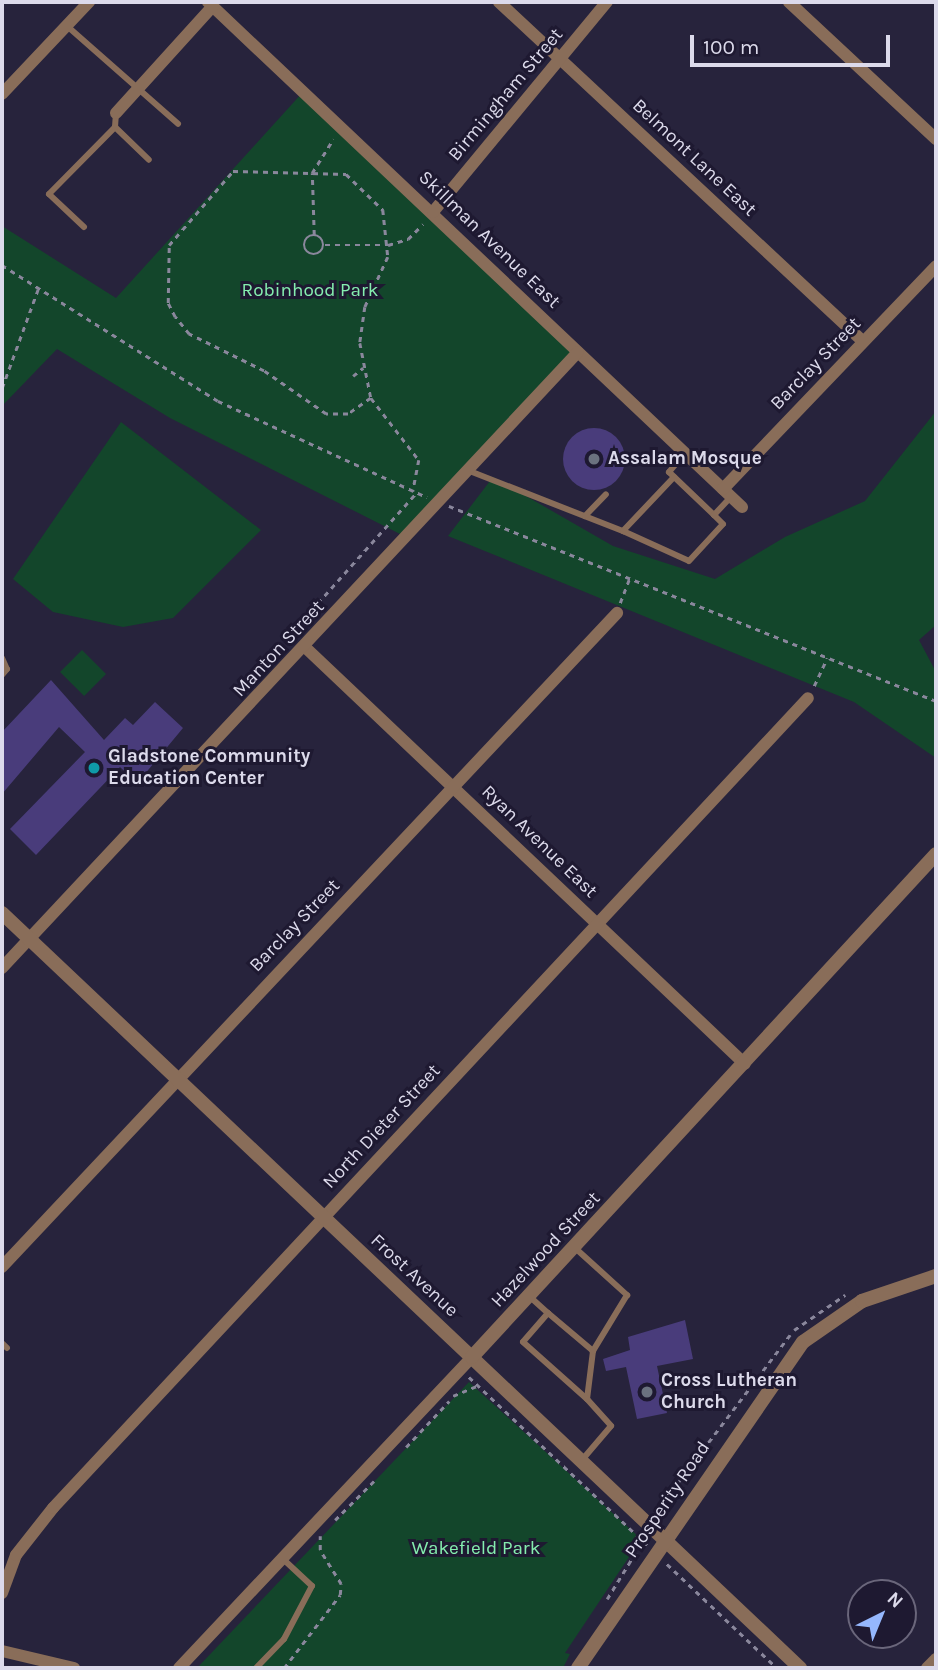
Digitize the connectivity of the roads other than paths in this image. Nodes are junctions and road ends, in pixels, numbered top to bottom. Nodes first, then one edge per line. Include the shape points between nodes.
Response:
1 (89, 2) edge
2 (499, 2) edge
3 (607, 2) edge
4 (789, 2) edge
5 (210, 4) edge
6 (66, 26) junction
7 (561, 60) junction
8 (138, 88) junction
9 (2, 94) edge
10 (116, 113) joint
11 (177, 124) dead end
12 (115, 127) junction
13 (936, 139) edge
14 (149, 160) dead end
15 (433, 212) junction
16 (84, 227) dead end
17 (936, 266) edge
18 (863, 342) junction
19 (578, 352) junction
20 (685, 453) junction
21 (467, 470) junction
22 (674, 477) junction
23 (727, 493) junction
24 (606, 494) dead end
25 (742, 507) dead end
26 (714, 515) junction
27 (585, 516) junction
28 (623, 531) junction
29 (617, 613) road end
30 (307, 649) junction
31 (2, 658) edge
32 (2, 675) edge
33 (808, 698) road end
34 (454, 788) junction
35 (936, 854) edge
36 (2, 913) edge
37 (598, 926) junction
38 (29, 938) junction
39 (2, 968) edge
40 (745, 1064) junction
41 (175, 1077) junction
42 (324, 1217) junction
43 (574, 1247) junction
44 (2, 1267) edge
45 (936, 1276) edge
46 (529, 1296) junction
47 (548, 1313) junction
48 (593, 1351) junction
49 (472, 1357) junction
50 (587, 1399) junction
51 (582, 1461) junction
52 (664, 1539) junction
53 (283, 1559) junction
54 (2, 1593) edge
55 (2, 1651) edge
56 (936, 1658) edge
57 (74, 1668) edge
58 (179, 1668) edge
59 (256, 1668) edge
60 (578, 1668) edge
61 (800, 1668) edge
62 (927, 1668) edge

1 - 6 street
2 - 7 street, Belmont Lane East
3 - 7 street, Birmingham Street
4 - 13 street
5 - 8 street
5 - 15 street, Skillman Avenue East
6 - 8 lane
6 - 9 street
7 - 15 street, Birmingham Street
7 - 18 street, Belmont Lane East
8 - 10 street
8 - 11 lane
10 - 12 lane
12 - 14 lane
12 - 16 lane via 49,194
15 - 19 street, Skillman Avenue East
17 - 18 street, Barclay Street
18 - 23 street, Barclay Street
19 - 20 street, Skillman Avenue East
19 - 21 street, Manton Street
20 - 22 lane via 669,472
20 - 23 street, Skillman Avenue East
21 - 27 lane
21 - 30 street, Manton Street
22 - 26 lane
22 - 28 lane
23 - 25 street, Skillman Avenue East
23 - 26 lane
24 - 27 lane
26 - 28 lane via 723,524 689,561
27 - 28 lane
29 - 34 street, Barclay Street
30 - 34 street, Ryan Avenue East
30 - 38 street, Manton Street
31 - 32 lane
33 - 37 street, North Dieter Street
34 - 37 street, Ryan Avenue East
34 - 41 street, Barclay Street
35 - 40 street, Hazelwood Street
36 - 38 street, Frost Avenue
37 - 40 street, Ryan Avenue East
37 - 42 street, North Dieter Street
38 - 39 street, Manton Street
38 - 41 street, Frost Avenue
40 - 43 street, Hazelwood Street
41 - 42 street, Frost Avenue
41 - 44 street, Barclay Street
42 - 49 street, Frost Avenue
42 - 54 street, North Dieter Street via 53,1508 16,1555
43 - 46 street, Hazelwood Street
43 - 48 lane via 627,1295
45 - 52 street, Prosperity Road via 862,1301 803,1342
46 - 47 lane
46 - 49 street, Hazelwood Street
47 - 48 lane
47 - 50 lane via 523,1342
48 - 50 lane
49 - 51 street, Frost Avenue
49 - 53 street, Hazelwood Street
50 - 51 lane via 611,1426
51 - 52 street, Frost Avenue
52 - 60 street, Prosperity Road
52 - 61 street, Frost Avenue
53 - 58 street, Hazelwood Street
53 - 59 lane via 312,1586 284,1639
55 - 57 street
56 - 62 street

